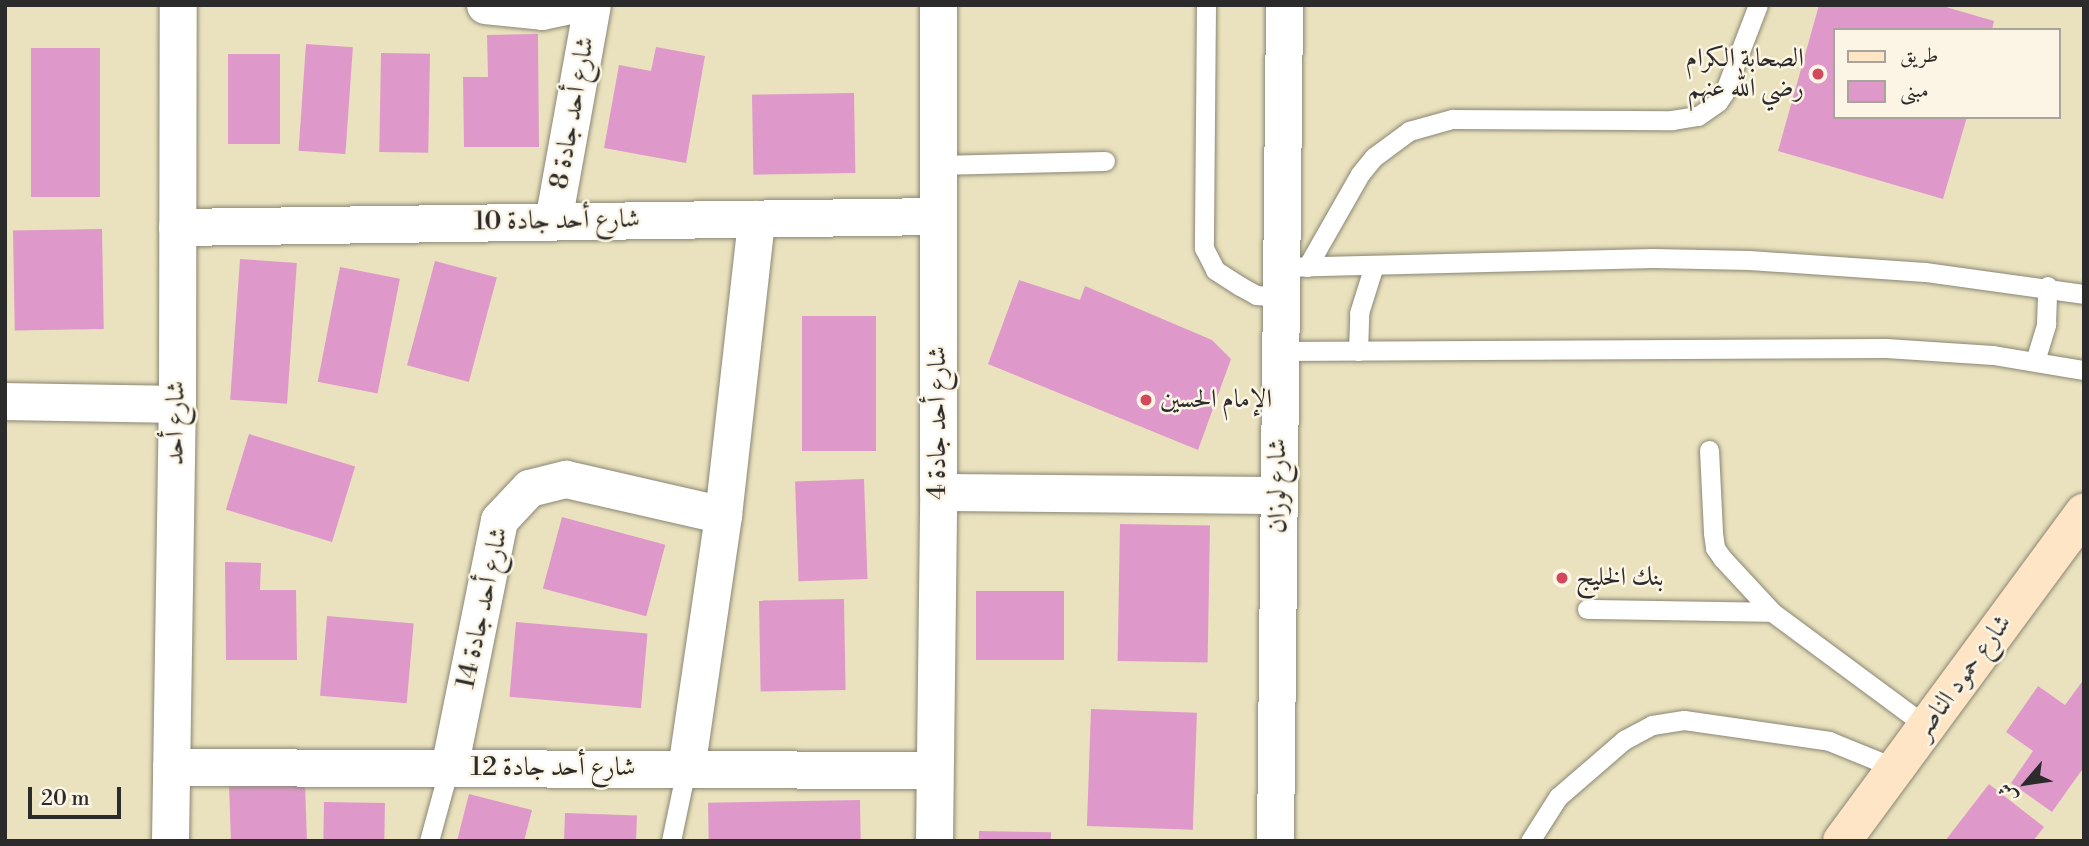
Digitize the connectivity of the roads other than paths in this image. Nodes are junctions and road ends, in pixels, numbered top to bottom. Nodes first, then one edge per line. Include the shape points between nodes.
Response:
1 (177, 5) edge
2 (485, 5) edge
3 (570, 5) edge
4 (592, 5) edge
5 (938, 5) edge
6 (1206, 5) edge
7 (1284, 5) edge
8 (1758, 5) edge
9 (1105, 161) dead end
10 (937, 165) junction
11 (937, 216) junction
12 (756, 219) junction
13 (553, 221) junction
14 (177, 227) junction
15 (1374, 265) junction
16 (1289, 277) junction
17 (2047, 286) junction
18 (2084, 294) edge
19 (1279, 351) junction
20 (1359, 351) junction
21 (2035, 361) junction
22 (2084, 370) edge
23 (5, 401) edge
24 (177, 404) junction
25 (1709, 450) dead end
26 (938, 492) junction
27 (1278, 495) junction
28 (2084, 513) edge
29 (723, 515) junction
30 (1587, 609) dead end
31 (1772, 612) junction
32 (1926, 726) junction
33 (171, 767) junction
34 (449, 768) junction
35 (1895, 768) junction
36 (686, 769) junction
37 (934, 770) junction
38 (170, 841) edge
39 (429, 841) edge
40 (671, 841) edge
41 (934, 841) edge
42 (1275, 841) edge
43 (1530, 841) edge
44 (1842, 841) edge

1 - 14 street, شارع أحد
2 - 3 street, شارع أحد جادة 8 via 541,11
4 - 13 street, شارع أحد جادة 8
5 - 10 street, شارع أحد جادة 4
6 - 16 lane via 1204,248 1215,270 1256,295
7 - 16 street, شارع لوزان
8 - 16 lane via 1724,93 1698,116 1672,120 1452,119 1409,131 1374,157 1360,174
9 - 10 lane
10 - 11 street, شارع أحد جادة 4
11 - 12 street, شارع أحد جادة 10
11 - 26 street, شارع أحد جادة 4
12 - 13 street, شارع أحد جادة 10
12 - 29 street
13 - 14 street, شارع أحد جادة 10
14 - 24 street, شارع أحد
15 - 16 lane
15 - 17 lane via 1749,260
15 - 20 lane via 1359,313
16 - 19 street, شارع لوزان
17 - 18 lane
17 - 21 lane via 2046,324
19 - 20 lane
19 - 27 street, شارع لوزان
20 - 21 lane via 1886,348
21 - 22 lane
23 - 24 street
24 - 33 street, شارع أحد
25 - 31 lane via 1715,548
26 - 27 street
26 - 37 street, شارع أحد جادة 4
27 - 42 street, شارع لوزان
28 - 32 street, شارع حمود الناصر
29 - 34 street, شارع أحد جادة 14 via 566,479 529,488 499,520
29 - 36 street
30 - 31 lane
31 - 32 lane
32 - 35 street, شارع حمود الناصر
33 - 34 street, شارع أحد جادة 12
33 - 38 street, شارع أحد
34 - 36 street, شارع أحد جادة 12
34 - 39 lane
35 - 43 lane via 1829,741 1684,720 1652,725 1624,740 1558,797
35 - 44 street, شارع حمود الناصر
36 - 37 street, شارع أحد جادة 12
36 - 40 lane
37 - 41 street, شارع أحد جادة 4

